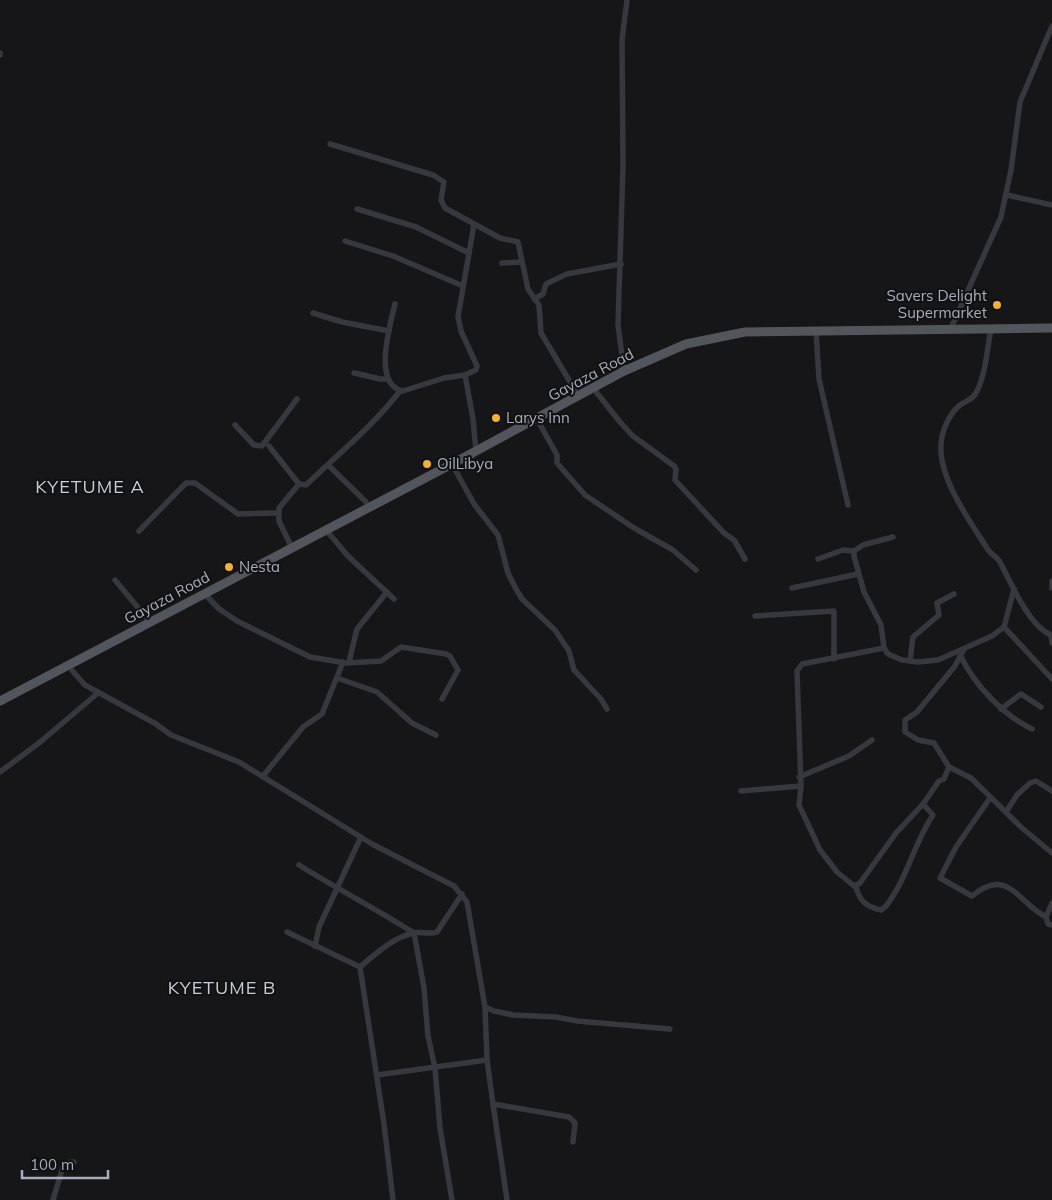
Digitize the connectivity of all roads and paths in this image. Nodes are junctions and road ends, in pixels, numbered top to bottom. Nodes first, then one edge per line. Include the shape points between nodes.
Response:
1 (627, 0) edge
2 (1052, 26) edge
3 (330, 144) dead end
4 (1007, 195) junction
5 (1052, 205) edge
6 (357, 209) dead end
7 (474, 224) junction
8 (345, 241) dead end
9 (468, 253) junction
10 (502, 262) dead end
11 (521, 262) junction
12 (621, 264) junction
13 (463, 286) junction
14 (534, 299) junction
15 (395, 304) dead end
16 (313, 313) dead end
17 (951, 328) junction
18 (1052, 328) edge
19 (991, 329) junction
20 (816, 330) junction
21 (389, 331) junction
22 (624, 371) junction
23 (354, 373) dead end
24 (465, 376) junction
25 (388, 379) junction
26 (593, 388) junction
27 (400, 391) junction
28 (579, 397) junction
29 (297, 400) dead end
30 (537, 419) junction
31 (235, 425) dead end
32 (269, 446) dead end
33 (476, 451) junction
34 (452, 464) junction
35 (328, 465) junction
36 (300, 484) junction
37 (366, 502) dead end
38 (848, 506) dead end
39 (278, 513) junction
40 (326, 530) junction
41 (139, 531) dead end
42 (893, 537) dead end
43 (292, 548) junction
44 (854, 551) junction
45 (818, 558) dead end
46 (745, 559) dead end
47 (696, 570) dead end
48 (858, 574) junction
49 (115, 580) dead end
50 (1052, 581) edge
51 (792, 588) dead end
52 (1052, 588) edge
53 (1014, 590) junction
54 (387, 592) junction
55 (204, 593) junction
56 (954, 594) dead end
57 (394, 599) dead end
58 (755, 616) dead end
59 (150, 622) junction
60 (1004, 627) junction
61 (1052, 642) edge
62 (884, 648) junction
63 (964, 649) junction
64 (961, 657) junction
65 (834, 660) junction
66 (910, 661) junction
67 (346, 662) junction
68 (68, 666) junction
69 (337, 678) junction
70 (1052, 679) edge
71 (98, 693) junction
72 (442, 699) dead end
73 (0, 701) edge
74 (1041, 707) dead end
75 (607, 709) dead end
76 (1001, 709) junction
77 (1032, 729) dead end
78 (436, 735) dead end
79 (872, 740) dead end
80 (949, 767) junction
81 (0, 772) edge
82 (263, 776) junction
83 (799, 776) junction
84 (801, 786) junction
85 (742, 791) dead end
86 (1052, 791) edge
87 (990, 798) junction
88 (923, 804) junction
89 (1006, 812) junction
90 (361, 837) junction
91 (1052, 853) edge
92 (299, 865) dead end
93 (856, 885) junction
94 (337, 889) junction
95 (462, 894) junction
96 (1052, 903) edge
97 (1046, 917) junction
98 (1052, 925) edge
99 (287, 932) dead end
100 (414, 932) junction
101 (315, 946) junction
102 (360, 967) junction
103 (485, 1006) junction
104 (670, 1029) dead end
105 (487, 1060) junction
106 (435, 1068) junction
107 (377, 1075) junction
108 (493, 1104) junction
109 (573, 1142) dead end
110 (74, 1162) dead end
111 (52, 1200) edge
112 (393, 1200) edge
113 (452, 1200) edge
114 (508, 1200) edge

1 - 12 street via 622,40
2 - 4 street via 1020,102
3 - 7 street via 443,180 442,204
4 - 5 street
4 - 17 street via 1001,218
6 - 9 street via 416,227
7 - 9 street
7 - 11 street via 500,238 518,242
8 - 13 street via 393,256
9 - 13 street
10 - 11 street
11 - 14 street
12 - 14 street via 567,274 546,284 543,294
12 - 22 street via 618,325
13 - 24 street via 458,317 477,367
14 - 28 street via 538,305 541,333
15 - 21 street
16 - 21 street
17 - 19 main road, Gayaza Road
17 - 20 main road, Gayaza Road
18 - 19 main road, Gayaza Road
19 - 53 street via 977,391 956,408 944,432 941,450 956,496
20 - 22 main road, Gayaza Road via 745,332 715,337 686,344
20 - 38 street via 819,379
21 - 25 street via 385,363
22 - 26 main road, Gayaza Road
23 - 25 street
24 - 27 street via 444,378
24 - 33 street
25 - 27 street
26 - 28 main road, Gayaza Road
26 - 46 street via 633,436 674,466 675,480 724,534 734,540
27 - 35 street
28 - 30 main road, Gayaza Road
29 - 31 street via 262,446 254,445
30 - 33 main road, Gayaza Road
30 - 47 street via 557,455 557,463 585,495 673,550
32 - 36 street
33 - 34 main road, Gayaza Road
34 - 40 main road, Gayaza Road
34 - 75 street via 474,504 498,535 508,573 516,589 555,630 569,651 574,670
35 - 36 street via 306,485
35 - 37 street
36 - 39 street
39 - 41 street via 238,514 195,483 186,483
39 - 43 street
40 - 43 main road, Gayaza Road
40 - 54 street via 348,556
42 - 44 street
43 - 55 main road, Gayaza Road
44 - 45 street via 843,550
44 - 48 street
48 - 51 street
48 - 62 street via 881,625
49 - 59 street
50 - 52 street
53 - 60 street
53 - 61 street via 1041,630 1051,635
54 - 57 street
54 - 67 street via 357,629
55 - 59 main road, Gayaza Road
55 - 67 street via 232,619 277,643 310,657
56 - 66 street via 937,603 939,614 913,637
58 - 65 street via 834,611
59 - 68 main road, Gayaza Road
60 - 63 street
60 - 70 street
62 - 65 street
62 - 66 street via 894,658
63 - 64 street
63 - 66 street via 938,660
64 - 76 street
64 - 80 street via 918,712 904,722 906,732 937,746
65 - 83 street via 802,664 797,671
67 - 69 street
67 - 72 street via 382,661 401,648 446,654 458,670
68 - 71 street via 85,685
68 - 73 main road, Gayaza Road
69 - 78 street via 377,692 412,723
69 - 82 street via 322,714 303,727
71 - 81 street
71 - 82 street via 176,737 227,756
74 - 76 street via 1021,694
76 - 77 street
79 - 83 street via 849,756
80 - 87 street via 971,778
80 - 88 street
82 - 90 street
83 - 84 street
84 - 85 street
84 - 93 street via 799,805 814,838 837,872 847,882
86 - 89 street via 1036,781 1030,783
87 - 89 street
87 - 97 street via 956,847 940,878 972,896 983,887 1009,886 1034,912
88 - 93 street
88 - 93 street via 933,815 922,830 886,906 881,910 866,904 858,898
89 - 91 street
90 - 94 street
90 - 95 street via 454,886
92 - 94 street
94 - 100 street
94 - 101 street via 319,928
95 - 100 street via 437,932 429,935
95 - 103 street via 467,902
96 - 97 street
97 - 98 street via 1048,924
99 - 101 street
100 - 102 street via 382,948
100 - 106 street
101 - 102 street
102 - 107 street
103 - 104 street via 513,1015 556,1016 577,1021
103 - 105 street
105 - 106 street
105 - 108 street
106 - 107 street
106 - 113 street via 440,1128
107 - 112 street
108 - 109 street via 570,1117 575,1122
108 - 114 street
110 - 111 street via 64,1163

